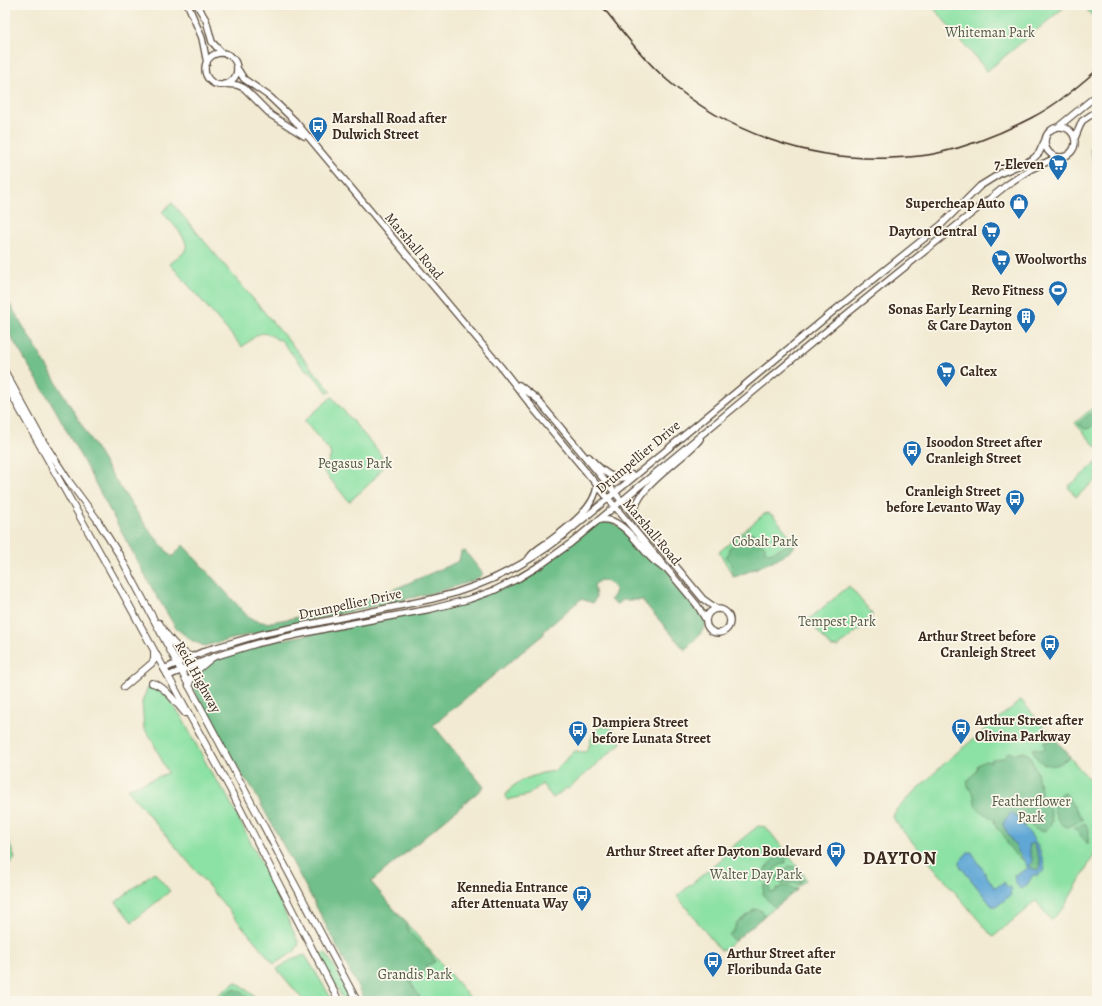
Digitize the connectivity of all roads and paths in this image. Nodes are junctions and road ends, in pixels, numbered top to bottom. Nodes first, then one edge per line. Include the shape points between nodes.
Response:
1 (188, 5) edge
2 (197, 5) edge
3 (222, 53) junction
4 (207, 63) junction
5 (237, 68) junction
6 (224, 84) junction
7 (1097, 95) edge
8 (1097, 111) edge
9 (1058, 127) junction
10 (1074, 138) junction
11 (309, 140) junction
12 (1045, 140) junction
13 (1058, 156) junction
14 (501, 368) junction
15 (5, 372) edge
16 (5, 383) edge
17 (706, 431) junction
18 (570, 439) junction
19 (641, 470) junction
20 (597, 485) junction
21 (614, 493) junction
22 (608, 498) junction
23 (621, 502) junction
24 (615, 506) junction
25 (634, 517) junction
26 (598, 520) junction
27 (120, 556) junction
28 (527, 561) junction
29 (670, 573) junction
30 (717, 609) junction
31 (706, 620) junction
32 (154, 652) junction
33 (191, 657) junction
34 (212, 657) junction
35 (176, 663) junction
36 (164, 669) junction
37 (180, 670) junction
38 (168, 676) junction
39 (152, 683) dead end
40 (189, 686) junction
41 (124, 687) dead end
42 (192, 722) junction
43 (339, 1001) edge
44 (357, 1001) edge

1 - 4 main road, Marshall Road via 202,38
2 - 3 main road, Marshall Road via 206,20 212,42
3 - 4 main road via 213,55
3 - 5 main road, Marshall Road via 231,57
4 - 6 main road, Marshall Road via 208,77 216,83
5 - 6 main road via 232,80
5 - 11 main road, Marshall Road via 244,79 270,97
6 - 11 main road, Marshall Road via 244,88 271,115
7 - 9 main road
8 - 10 main road via 1082,121
9 - 10 main road via 1066,128
9 - 12 main road via 1049,131
10 - 13 main road via 1075,143 1071,152
11 - 14 main road, Marshall Road
12 - 13 main road via 1050,152
12 - 19 main road, Drumpellier Drive via 1034,158 980,186 941,225
13 - 17 main road, Drumpellier Drive via 1030,169 1008,184
14 - 18 main road, Marshall Road via 537,400
14 - 20 main road, Marshall Road
15 - 27 highway, Reid Highway via 41,438
16 - 32 highway, Reid Highway
17 - 23 main road, Drumpellier Drive
17 - 25 main road via 692,450 647,487 634,508
18 - 19 main road via 612,477 626,478
18 - 21 main road, Marshall Road
19 - 21 main road, Drumpellier Drive
20 - 22 main road, Marshall Road
20 - 28 main road via 596,493 582,514 535,550
21 - 22 main road, Drumpellier Drive
21 - 23 main road, Marshall Road
22 - 24 main road, Marshall Road
22 - 28 main road, Drumpellier Drive via 559,539
23 - 24 main road, Drumpellier Drive
23 - 25 main road, Marshall Road
24 - 26 main road, Drumpellier Drive
24 - 29 main road, Marshall Road
25 - 30 main road, Marshall Road via 703,599
26 - 29 main road via 608,520 624,529 652,560
26 - 34 main road, Drumpellier Drive via 564,549 531,572 470,599 265,641
27 - 33 highway via 130,567 160,626 180,650
27 - 35 highway, Reid Highway
28 - 33 main road, Drumpellier Drive via 493,579 450,594 262,634
29 - 31 main road, Marshall Road
30 - 31 main road via 708,613
30 - 31 main road via 725,611 729,616 727,629 721,633 713,633 707,628
32 - 36 highway, Reid Highway
32 - 41 highway via 152,663
33 - 35 main road, Drumpellier Drive
34 - 37 main road, Drumpellier Drive
34 - 40 highway via 190,680
35 - 36 main road, Drumpellier Drive
35 - 37 highway, Reid Highway
36 - 38 highway, Reid Highway
37 - 38 main road, Drumpellier Drive
37 - 40 highway, Reid Highway
38 - 42 highway, Reid Highway
39 - 42 highway via 164,689
40 - 44 highway, Reid Highway
42 - 43 highway, Reid Highway

